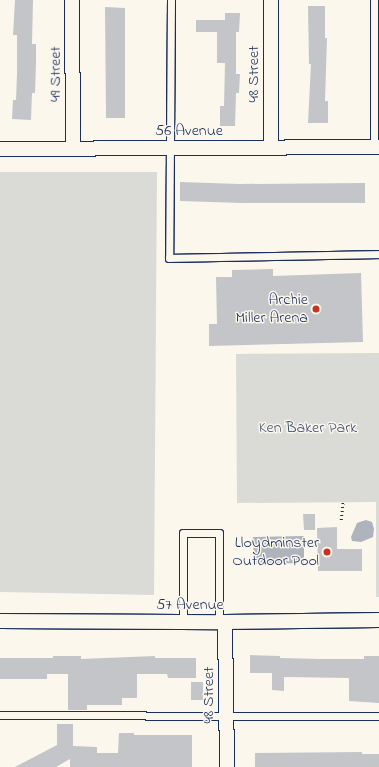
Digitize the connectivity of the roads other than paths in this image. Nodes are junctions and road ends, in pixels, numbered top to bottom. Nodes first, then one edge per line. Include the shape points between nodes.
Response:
1 (72, 0) edge
2 (171, 0) edge
3 (272, 0) edge
4 (374, 0) edge
5 (376, 147) edge
6 (73, 148) junction
7 (170, 148) junction
8 (272, 148) junction
9 (0, 149) edge
10 (379, 254) edge
11 (379, 620) edge
12 (0, 621) edge
13 (183, 622) junction
14 (222, 622) junction
15 (0, 715) edge
16 (379, 716) edge
17 (226, 717) junction
18 (227, 767) edge

1 - 6 street, 49 Street
2 - 7 lane
3 - 8 street, 48 Street
4 - 5 lane
5 - 8 street, 56 Avenue
6 - 7 street, 56 Avenue
6 - 9 street, 56 Avenue
7 - 8 street, 56 Avenue
7 - 10 lane via 169,258
11 - 14 street, 57 Avenue
12 - 13 street, 57 Avenue
13 - 14 street, 57 Avenue
13 - 14 lane via 183,533 219,533
14 - 17 street, 48 Street
15 - 17 lane
16 - 17 lane
17 - 18 street, 48 Street

